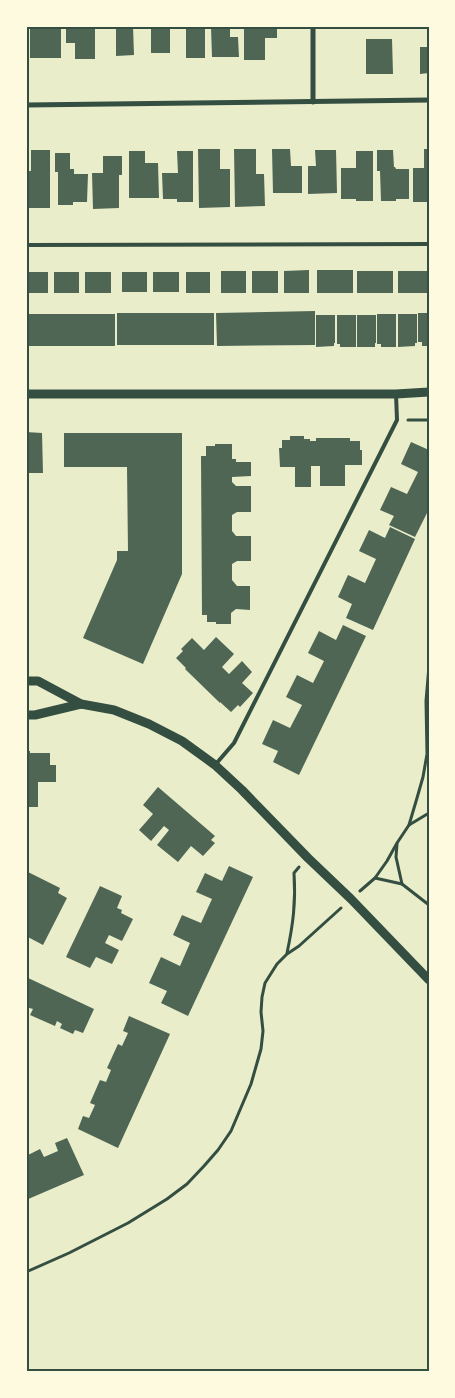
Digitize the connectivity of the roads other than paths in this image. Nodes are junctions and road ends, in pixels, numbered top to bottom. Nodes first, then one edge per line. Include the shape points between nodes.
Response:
1 (313, 26) edge
2 (429, 100) edge
3 (313, 102) junction
4 (26, 105) edge
5 (429, 244) edge
6 (26, 245) edge
7 (429, 392) edge
8 (26, 394) edge
9 (396, 394) junction
10 (26, 681) edge
11 (80, 704) junction
12 (26, 715) edge
13 (215, 765) junction
14 (429, 980) edge

1 - 3 street
2 - 3 street
3 - 4 street
5 - 6 lane
7 - 9 street
8 - 9 street
9 - 13 lane via 397,420 234,743
10 - 11 street via 38,681
11 - 12 street
11 - 13 street via 114,710 149,724 182,741
13 - 14 street

